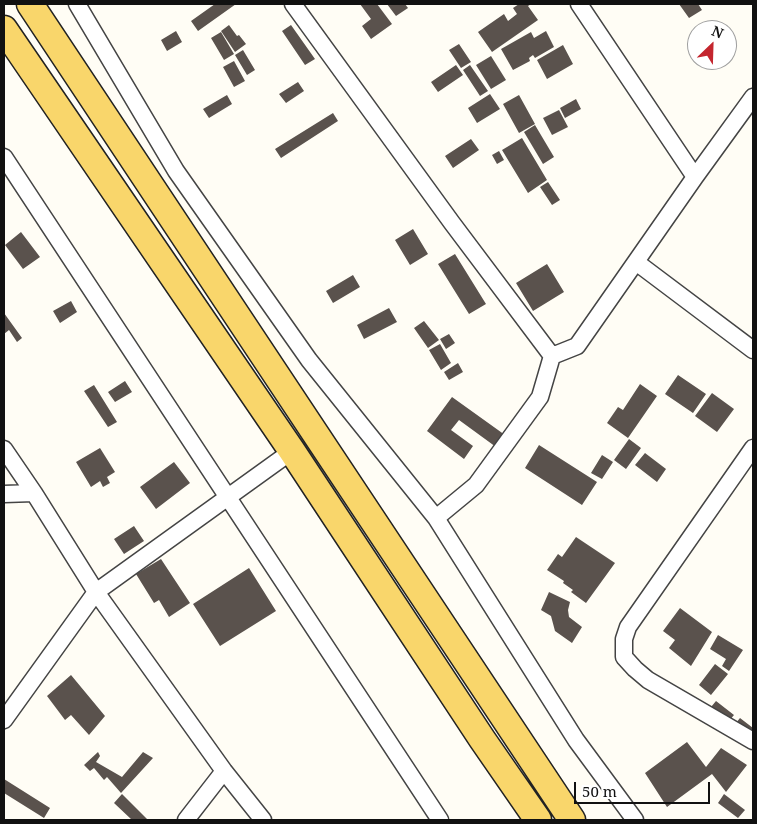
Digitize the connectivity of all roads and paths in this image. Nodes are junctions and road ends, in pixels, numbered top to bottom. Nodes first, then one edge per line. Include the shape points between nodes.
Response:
1 (30, 4) edge
2 (77, 4) edge
3 (295, 4) edge
4 (579, 4) edge
5 (4, 29) edge
6 (753, 97) edge
7 (4, 157) edge
8 (695, 177) junction
9 (636, 262) junction
10 (753, 350) edge
11 (552, 356) junction
12 (753, 448) edge
13 (4, 449) edge
14 (292, 451) junction
15 (34, 493) junction
16 (4, 494) edge
17 (227, 498) junction
18 (436, 518) junction
19 (96, 592) junction
20 (4, 720) edge
21 (753, 741) edge
22 (224, 771) junction
23 (186, 820) edge
24 (263, 820) edge
25 (440, 820) edge
26 (538, 820) edge
27 (572, 820) edge
28 (635, 820) edge

1 - 27 main road
2 - 18 street via 176,171 309,360
3 - 11 street
4 - 8 street
5 - 14 main road
6 - 8 street
7 - 17 street
8 - 9 street
9 - 10 street
9 - 11 street via 577,346
11 - 18 street via 540,397 476,485
12 - 21 street via 628,627 624,657 648,680
13 - 15 street
14 - 17 street
14 - 26 main road
15 - 16 street
15 - 19 street
17 - 19 street
17 - 25 street
18 - 28 street via 576,740
19 - 20 street
19 - 22 street
22 - 23 street
22 - 24 street

